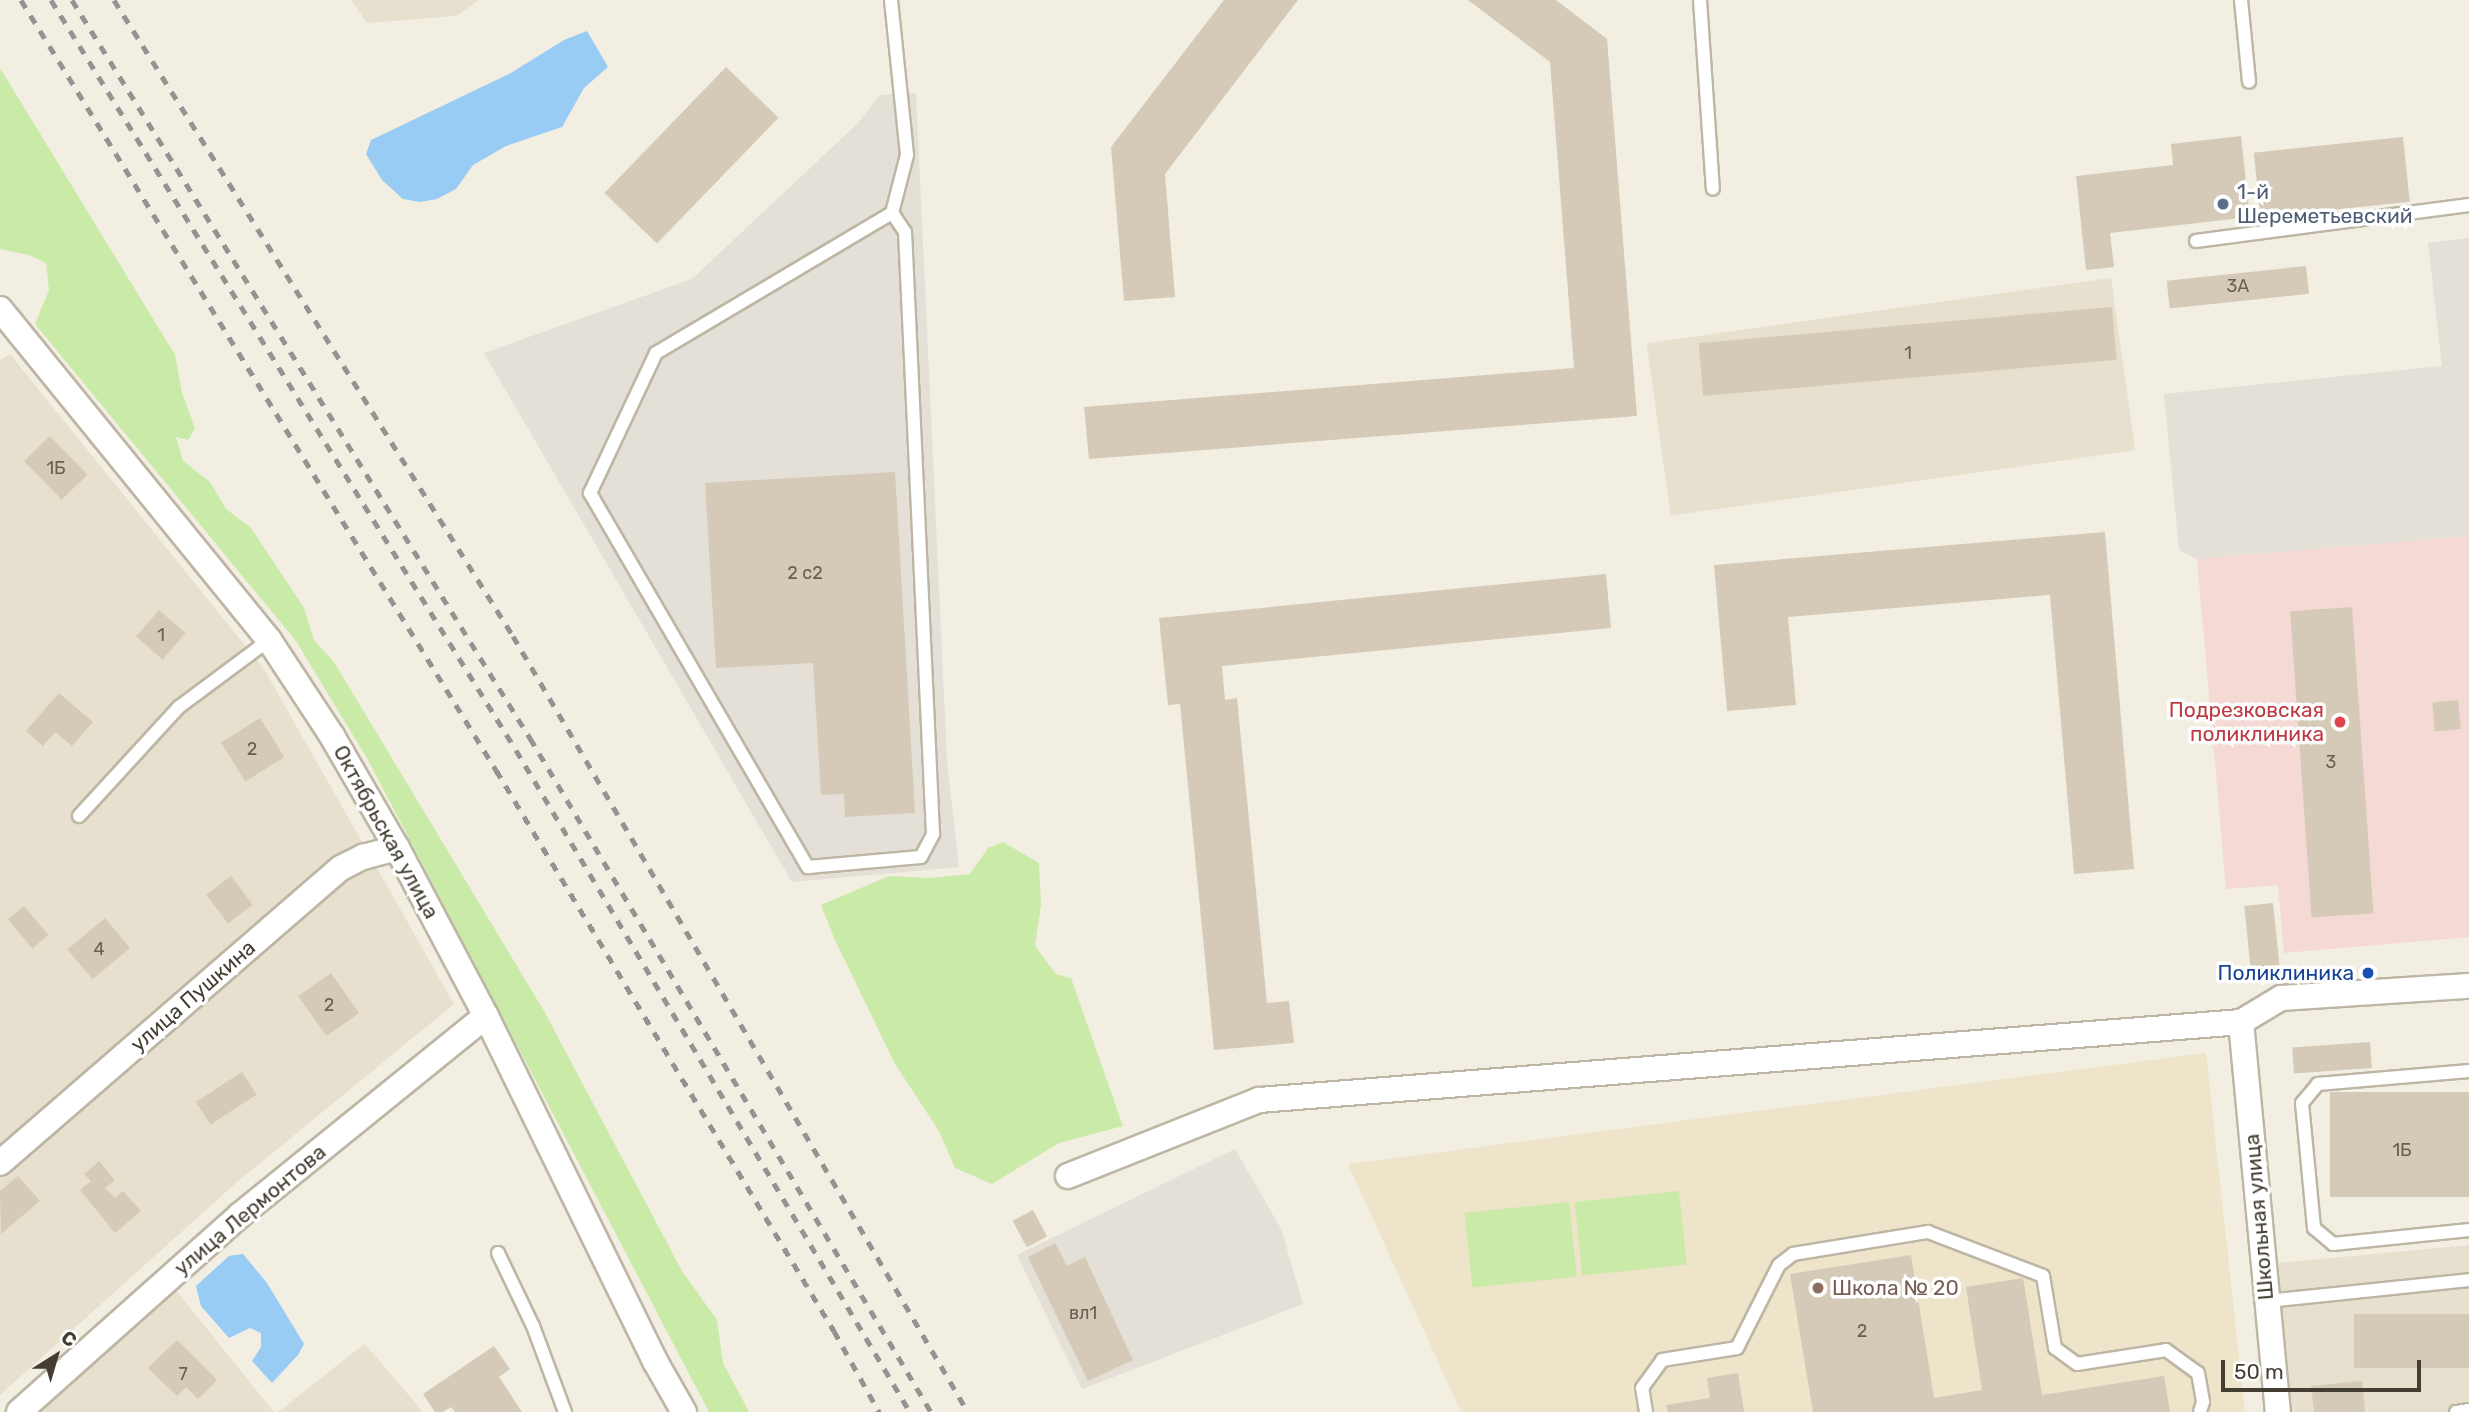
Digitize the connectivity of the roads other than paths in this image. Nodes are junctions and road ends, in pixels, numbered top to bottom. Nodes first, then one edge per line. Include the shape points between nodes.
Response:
1 (891, 0) edge
2 (1700, 0) edge
3 (2241, 0) edge
4 (2249, 82) dead end
5 (1713, 189) dead end
6 (2469, 205) edge
7 (892, 213) junction
8 (2196, 241) dead end
9 (5, 325) edge
10 (269, 640) junction
11 (79, 816) dead end
12 (397, 848) junction
13 (2469, 986) edge
14 (486, 1016) junction
15 (2241, 1022) junction
16 (2469, 1071) edge
17 (0, 1163) edge
18 (1068, 1176) dead end
19 (2469, 1230) edge
20 (498, 1253) dead end
21 (2469, 1280) edge
22 (2267, 1301) junction
23 (2469, 1410) edge
24 (19, 1412) edge
25 (565, 1412) edge
26 (684, 1412) edge
27 (1646, 1412) edge
28 (2200, 1412) edge
29 (2278, 1412) edge
30 (2456, 1412) edge

1 - 7 lane via 907,155
2 - 5 lane
3 - 4 lane
6 - 8 lane
7 - 7 lane via 656,353 590,493 808,867 922,857 933,834 905,232
9 - 10 street, Октябрьская улица
10 - 11 lane via 179,707
10 - 12 street, Октябрьская улица
12 - 14 street, Октябрьская улица
12 - 17 street, улица Пушкина via 341,868
13 - 15 street via 2281,998
14 - 24 street, улица Лермонтова via 240,1215
14 - 26 street, Октябрьская улица
15 - 18 street via 1259,1100
15 - 22 street, Школьная улица
16 - 19 lane via 2318,1084 2302,1103 2314,1228 2333,1244
20 - 25 lane via 533,1326
21 - 22 lane
22 - 29 street, Школьная улица
23 - 30 lane
27 - 28 lane via 1642,1388 1662,1360 1737,1348 1779,1265 1793,1254 1928,1232 2043,1276 2054,1348 2077,1364 2166,1350 2198,1373 2203,1402

